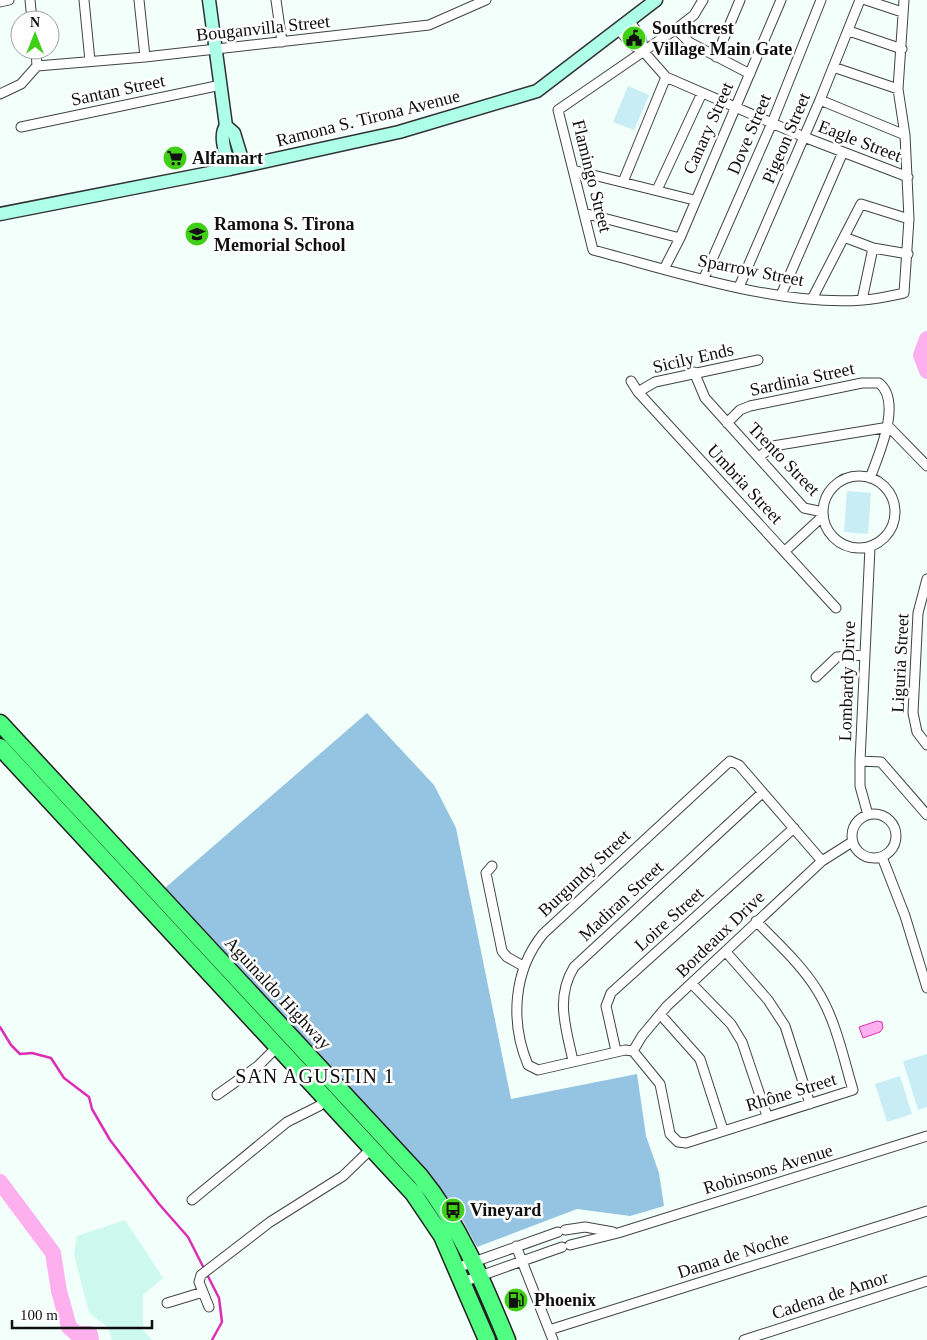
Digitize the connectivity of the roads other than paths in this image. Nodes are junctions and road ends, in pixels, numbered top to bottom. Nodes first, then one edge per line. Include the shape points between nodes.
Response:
1 (9, 0) edge
2 (84, 0) edge
3 (139, 0) edge
4 (209, 0) edge
5 (276, 0) edge
6 (486, 0) edge
7 (656, 0) edge
8 (703, 0) edge
9 (740, 0) edge
10 (781, 0) edge
11 (821, 0) edge
12 (860, 0) edge
13 (866, 0) edge
14 (904, 0) edge
15 (0, 2) edge
16 (902, 12) junction
17 (630, 22) junction
18 (676, 29) junction
19 (619, 30) junction
20 (849, 31) junction
21 (282, 42) junction
22 (902, 49) junction
23 (216, 50) junction
24 (644, 52) junction
25 (145, 57) junction
26 (716, 58) junction
27 (37, 60) edge
28 (90, 62) junction
29 (37, 66) junction
30 (833, 67) junction
31 (750, 74) junction
32 (666, 77) junction
33 (221, 85) junction
34 (898, 89) junction
35 (702, 92) junction
36 (0, 94) edge
37 (820, 100) junction
38 (735, 108) junction
39 (772, 123) junction
40 (226, 126) junction
41 (21, 127) dead end
42 (905, 135) junction
43 (804, 137) junction
44 (843, 152) junction
45 (244, 166) junction
46 (230, 169) junction
47 (573, 170) junction
48 (908, 177) junction
49 (623, 182) junction
50 (657, 190) junction
51 (694, 200) junction
52 (584, 213) junction
53 (0, 214) edge
54 (909, 218) junction
55 (844, 236) junction
56 (680, 238) junction
57 (873, 248) junction
58 (593, 250) joint
59 (908, 254) junction
60 (664, 269) junction
61 (704, 278) junction
62 (739, 287) junction
63 (782, 295) junction
64 (812, 299) junction
65 (862, 300) junction
66 (758, 360) dead end
67 (694, 372) junction
68 (631, 380) dead end
69 (638, 392) junction
70 (727, 423) junction
71 (889, 427) junction
72 (759, 457) junction
73 (927, 466) edge
74 (870, 478) junction
75 (823, 514) junction
76 (870, 547) junction
77 (785, 551) junction
78 (927, 579) edge
79 (836, 608) dead end
80 (864, 656) junction
81 (816, 677) dead end
82 (0, 723) edge
83 (927, 745) edge
84 (0, 747) edge
85 (860, 760) junction
86 (762, 793) junction
87 (868, 815) junction
88 (927, 815) edge
89 (794, 828) junction
90 (854, 846) junction
91 (882, 857) junction
92 (822, 861) junction
93 (492, 866) dead end
94 (756, 921) junction
95 (201, 951) junction
96 (726, 952) junction
97 (523, 966) junction
98 (692, 984) junction
99 (927, 988) edge
100 (660, 1014) junction
101 (290, 1035) junction
102 (278, 1046) junction
103 (616, 1051) junction
104 (633, 1051) junction
105 (574, 1061) junction
106 (338, 1087) junction
107 (217, 1095) dead end
108 (326, 1099) junction
109 (810, 1104) junction
110 (767, 1116) junction
111 (723, 1130) junction
112 (927, 1136) edge
113 (378, 1143) junction
114 (192, 1200) dead end
115 (927, 1210) edge
116 (618, 1233) junction
117 (516, 1246) junction
118 (522, 1261) junction
119 (477, 1269) junction
120 (460, 1275) junction
121 (927, 1281) edge
122 (203, 1292) junction
123 (167, 1304) dead end
124 (209, 1307) dead end
125 (549, 1330) junction
126 (487, 1340) edge
127 (507, 1340) edge
128 (554, 1340) edge
129 (744, 1340) edge

1 - 15 street
2 - 28 street
3 - 25 street
4 - 23 street
5 - 21 street
6 - 21 street, Bouganvilla Street via 429,26
7 - 17 street, Ramona S. Tirona Avenue
8 - 18 street via 694,15
9 - 26 street
10 - 31 street, Canary Street
11 - 39 street, Dove Street
12 - 20 street, Pigeon Street
13 - 16 street
14 - 16 street
16 - 22 street
17 - 19 street, Ramona S. Tirona Avenue
17 - 24 street, Eagle Street via 641,37
18 - 24 street
18 - 26 street via 689,42
19 - 24 street, Eagle Street via 631,44
19 - 45 street, Ramona S. Tirona Avenue via 537,91 398,132
20 - 22 street
20 - 30 street, Pigeon Street
21 - 23 street, Bouganvilla Street
22 - 34 street
23 - 25 street, Bouganvilla Street
23 - 33 street
24 - 32 street, Eagle Street
24 - 47 street, Flamingo Street via 558,110
25 - 28 street, Bouganvilla Street
26 - 31 street
27 - 29 street
28 - 29 street, Bouganvilla Street
29 - 36 street via 21,84
30 - 34 street
30 - 37 street, Pigeon Street
31 - 38 street, Canary Street
32 - 35 street, Eagle Street
32 - 49 street
33 - 40 street
33 - 41 street, Santan Street
34 - 42 street
35 - 38 street, Eagle Street
35 - 50 street
37 - 42 street
37 - 43 street, Pigeon Street
38 - 39 street, Eagle Street
38 - 51 street, Canary Street
39 - 43 street, Eagle Street
39 - 61 street, Dove Street
40 - 45 street via 234,134
40 - 46 street via 222,136
42 - 48 street
43 - 44 street, Eagle Street
43 - 62 street, Pigeon Street
44 - 48 street, Eagle Street
44 - 63 street
45 - 46 street, Ramona S. Tirona Avenue
46 - 53 street, Ramona S. Tirona Avenue
47 - 49 street
47 - 52 street, Flamingo Street
48 - 54 street
49 - 50 street
50 - 51 street
51 - 56 street, Canary Street
52 - 56 street
52 - 58 street, Flamingo Street
54 - 55 street via 861,204
54 - 59 street
55 - 57 street
55 - 64 street
56 - 60 street, Canary Street
57 - 59 street
57 - 65 street
58 - 60 street, Sparrow Street
59 - 65 street, Sparrow Street via 904,294
60 - 61 street, Sparrow Street
61 - 62 street, Sparrow Street
62 - 63 street, Sparrow Street
63 - 64 street, Sparrow Street
64 - 65 street, Sparrow Street
66 - 67 street, Sicily Ends
67 - 69 street, Sicily Ends via 654,382
67 - 70 street, Trento Street via 702,395
68 - 69 street, Umbria Street
69 - 77 street, Umbria Street
70 - 71 street, Sardinia Street via 745,407 879,383 888,407
70 - 72 street, Trento Street
71 - 72 street via 774,446
71 - 73 street
71 - 74 street, Sardinia Street
72 - 75 street, Trento Street via 804,508
74 - 75 street via 853,477 838,483 827,496
74 - 76 street via 887,489 895,517 887,536
75 - 76 street via 836,540 852,547
75 - 77 street
76 - 80 street, Lombardy Drive
77 - 79 street, Umbria Street
78 - 83 street, Liguria Street via 918,613 913,713 917,732
80 - 81 street via 837,658
80 - 85 street, Lombardy Drive
82 - 95 highway, Aguinaldo Highway
84 - 95 highway, Aguinaldo Highway
85 - 87 street, Lombardy Drive via 860,786
85 - 88 street via 881,762
86 - 89 street, Burgundy Street
86 - 97 street, Burgundy Street via 735,762 722,766 543,934
86 - 105 street, Madiran Street via 574,967 562,1002
87 - 90 street via 856,822 851,835
87 - 91 street via 889,820 896,833 893,847
89 - 92 street, Burgundy Street
89 - 103 street, Loire Street via 611,993 606,1006
90 - 91 street via 867,858
90 - 92 street, Bordeaux Drive
91 - 99 street via 905,916
92 - 94 street, Bordeaux Drive
93 - 97 street via 486,872 502,951
94 - 96 street, Bordeaux Drive
94 - 109 street, Rhône Street via 818,991 833,1024 853,1090
95 - 101 highway, Aguinaldo Highway
95 - 102 highway, Aguinaldo Highway
96 - 98 street, Bordeaux Drive
96 - 109 street via 768,1000 785,1026
97 - 105 street, Burgundy Street via 517,1016 528,1065 538,1070
98 - 100 street, Bordeaux Drive
98 - 110 street via 731,1024 742,1042
100 - 104 street, Bordeaux Drive
100 - 111 street via 700,1059
101 - 102 street
101 - 106 highway, Aguinaldo Highway
102 - 107 street via 258,1066
102 - 108 highway, Aguinaldo Highway
103 - 104 street, Burgundy Street
103 - 105 street, Burgundy Street
104 - 111 street, Rhône Street via 660,1084 670,1134 674,1139 686,1143
106 - 108 street
106 - 113 highway, Aguinaldo Highway
108 - 113 highway, Aguinaldo Highway
108 - 114 street via 287,1122
109 - 110 street, Rhône Street
110 - 111 street, Rhône Street
112 - 116 street, Robinsons Avenue
113 - 119 highway, Aguinaldo Highway via 432,1192 457,1229
113 - 120 highway, Aguinaldo Highway via 428,1214
113 - 122 street via 343,1176 270,1222 201,1275 199,1282
115 - 125 street, Dama de Noche
116 - 117 street, Robinsons Avenue via 585,1227 561,1231
116 - 118 street, Robinsons Avenue
117 - 118 street
117 - 119 street, Robinsons Avenue
118 - 119 street, Robinsons Avenue
118 - 125 street
119 - 120 street, Robinsons Avenue
119 - 120 street, Robinsons Avenue
119 - 127 highway, Aguinaldo Highway
120 - 126 highway, Aguinaldo Highway
121 - 129 street, Cadena de Amor
122 - 123 street
122 - 124 street
125 - 128 street

